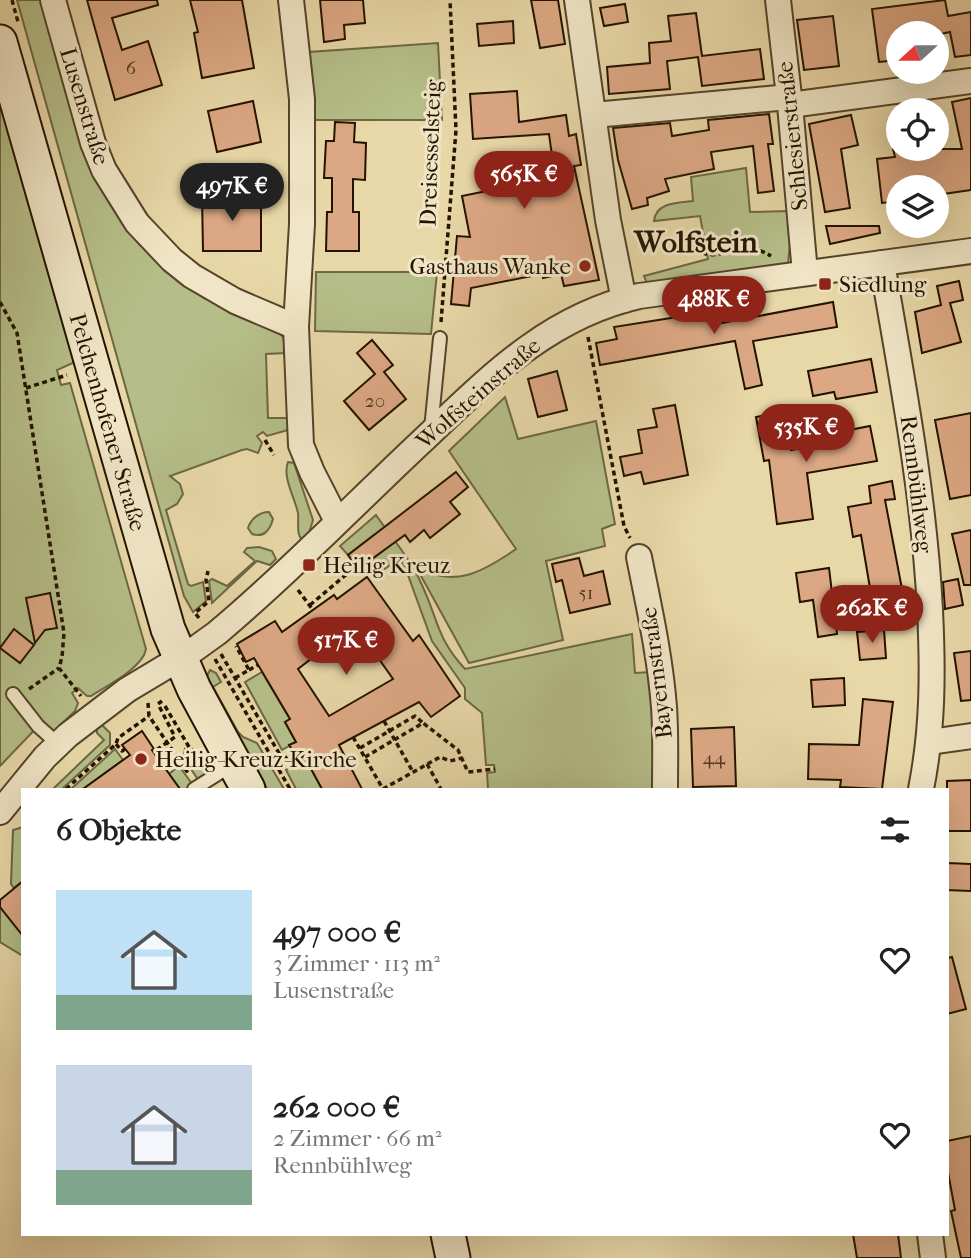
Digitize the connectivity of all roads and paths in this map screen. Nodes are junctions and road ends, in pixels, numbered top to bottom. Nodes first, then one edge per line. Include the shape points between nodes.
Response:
1 (53, 0) edge
2 (291, 0) edge
3 (450, 0) edge
4 (577, 0) edge
5 (778, 0) edge
6 (0, 42) edge
7 (971, 81) edge
8 (790, 101) junction
9 (594, 115) junction
10 (695, 238) dead end
11 (971, 251) edge
12 (882, 263) junction
13 (797, 274) junction
14 (624, 300) junction
15 (0, 302) edge
16 (584, 314) junction
17 (296, 327) junction
18 (440, 338) joint
19 (92, 368) junction
20 (26, 388) junction
21 (431, 432) junction
22 (265, 440) dead end
23 (274, 454) dead end
24 (337, 521) junction
25 (639, 557) joint
26 (208, 571) dead end
27 (348, 573) dead end
28 (300, 593) dead end
29 (310, 605) junction
30 (313, 610) dead end
31 (199, 618) dead end
32 (235, 645) dead end
33 (212, 654) dead end
34 (223, 657) dead end
35 (180, 659) junction
36 (258, 665) dead end
37 (59, 668) junction
38 (249, 670) junction
39 (235, 678) junction
40 (13, 694) joint
41 (82, 697) dead end
42 (148, 700) dead end
43 (149, 716) junction
44 (384, 721) dead end
45 (402, 723) junction
46 (423, 723) junction
47 (390, 731) junction
48 (407, 732) junction
49 (971, 736) edge
50 (354, 737) dead end
51 (377, 738) junction
52 (395, 740) junction
53 (930, 742) junction
54 (58, 744) junction
55 (116, 744) junction
56 (168, 745) junction
57 (382, 747) junction
58 (359, 748) junction
59 (125, 749) dead end
60 (294, 753) dead end
61 (158, 757) dead end
62 (365, 757) junction
63 (462, 758) junction
64 (179, 760) dead end
65 (283, 760) junction
66 (276, 764) junction
67 (427, 764) junction
68 (495, 769) dead end
69 (230, 771) edge
70 (414, 772) junction
71 (21, 788) edge
72 (21, 788) edge
73 (67, 788) edge
74 (196, 788) edge
75 (289, 788) edge
76 (382, 788) edge
77 (385, 788) edge
78 (440, 788) edge
79 (666, 788) edge
80 (921, 788) edge
81 (0, 813) edge
82 (448, 1236) edge
83 (930, 1236) edge
84 (453, 1258) edge
85 (933, 1258) edge

1 - 17 street, Lusenstraße via 93,143 137,223 192,276 236,302
2 - 17 street via 302,99
3 - 18 path, Dreisesselsteig via 456,130
4 - 9 street
5 - 8 street, Schlesierstraße
6 - 19 main road, Pelchenhofener Straße
7 - 8 street
8 - 9 street
8 - 13 street, Schlesierstraße
9 - 14 street
10 - 13 path via 700,252 707,255 749,246
11 - 12 street, Wolfsteinstraße
12 - 13 street, Wolfsteinstraße
12 - 53 street, Rennbühlweg via 921,494 932,647
13 - 14 street, Wolfsteinstraße
14 - 16 street, Wolfsteinstraße
15 - 20 path via 17,333
16 - 21 street, Wolfsteinstraße via 526,348
16 - 25 path via 624,526
17 - 24 street via 301,444
18 - 21 lane
19 - 20 path
19 - 35 main road, Pelchenhofener Straße
20 - 37 path via 64,633
21 - 24 street, Wolfsteinstraße
22 - 23 path
24 - 35 street, Wolfsteinstraße via 237,616
25 - 79 street, Bayernstraße via 661,679
26 - 31 path via 209,601 195,613
27 - 29 path
28 - 29 path
29 - 30 path
32 - 38 path
33 - 66 path
34 - 39 path
35 - 54 street, Wolfsteinstraße via 127,690
35 - 69 main road, Pelchenhofener Straße
36 - 38 path
37 - 40 path via 33,687
37 - 41 path
38 - 39 path
39 - 65 path
40 - 54 lane via 37,726
42 - 43 path
43 - 55 path
43 - 56 path
44 - 47 path
45 - 46 path via 415,716
45 - 47 path
45 - 48 path
46 - 48 path
46 - 63 path
47 - 51 path
47 - 52 path
48 - 52 path
49 - 53 street
50 - 58 path
51 - 57 path
51 - 58 path
52 - 57 path
52 - 70 path
53 - 80 street, Rennbühlweg
54 - 72 street, Wolfsteinstraße
55 - 59 path
55 - 73 path
56 - 61 path via 155,751
56 - 64 path
56 - 69 path via 176,737 158,704 164,704 191,751
57 - 62 path
58 - 62 path
60 - 65 path
62 - 76 path
63 - 67 path via 450,761 440,757
63 - 68 path via 468,772
65 - 66 path
66 - 75 path
67 - 70 path
67 - 78 path
69 - 74 lane
70 - 77 path
71 - 81 street, Wolfsteinstraße
82 - 84 main road
83 - 85 street

